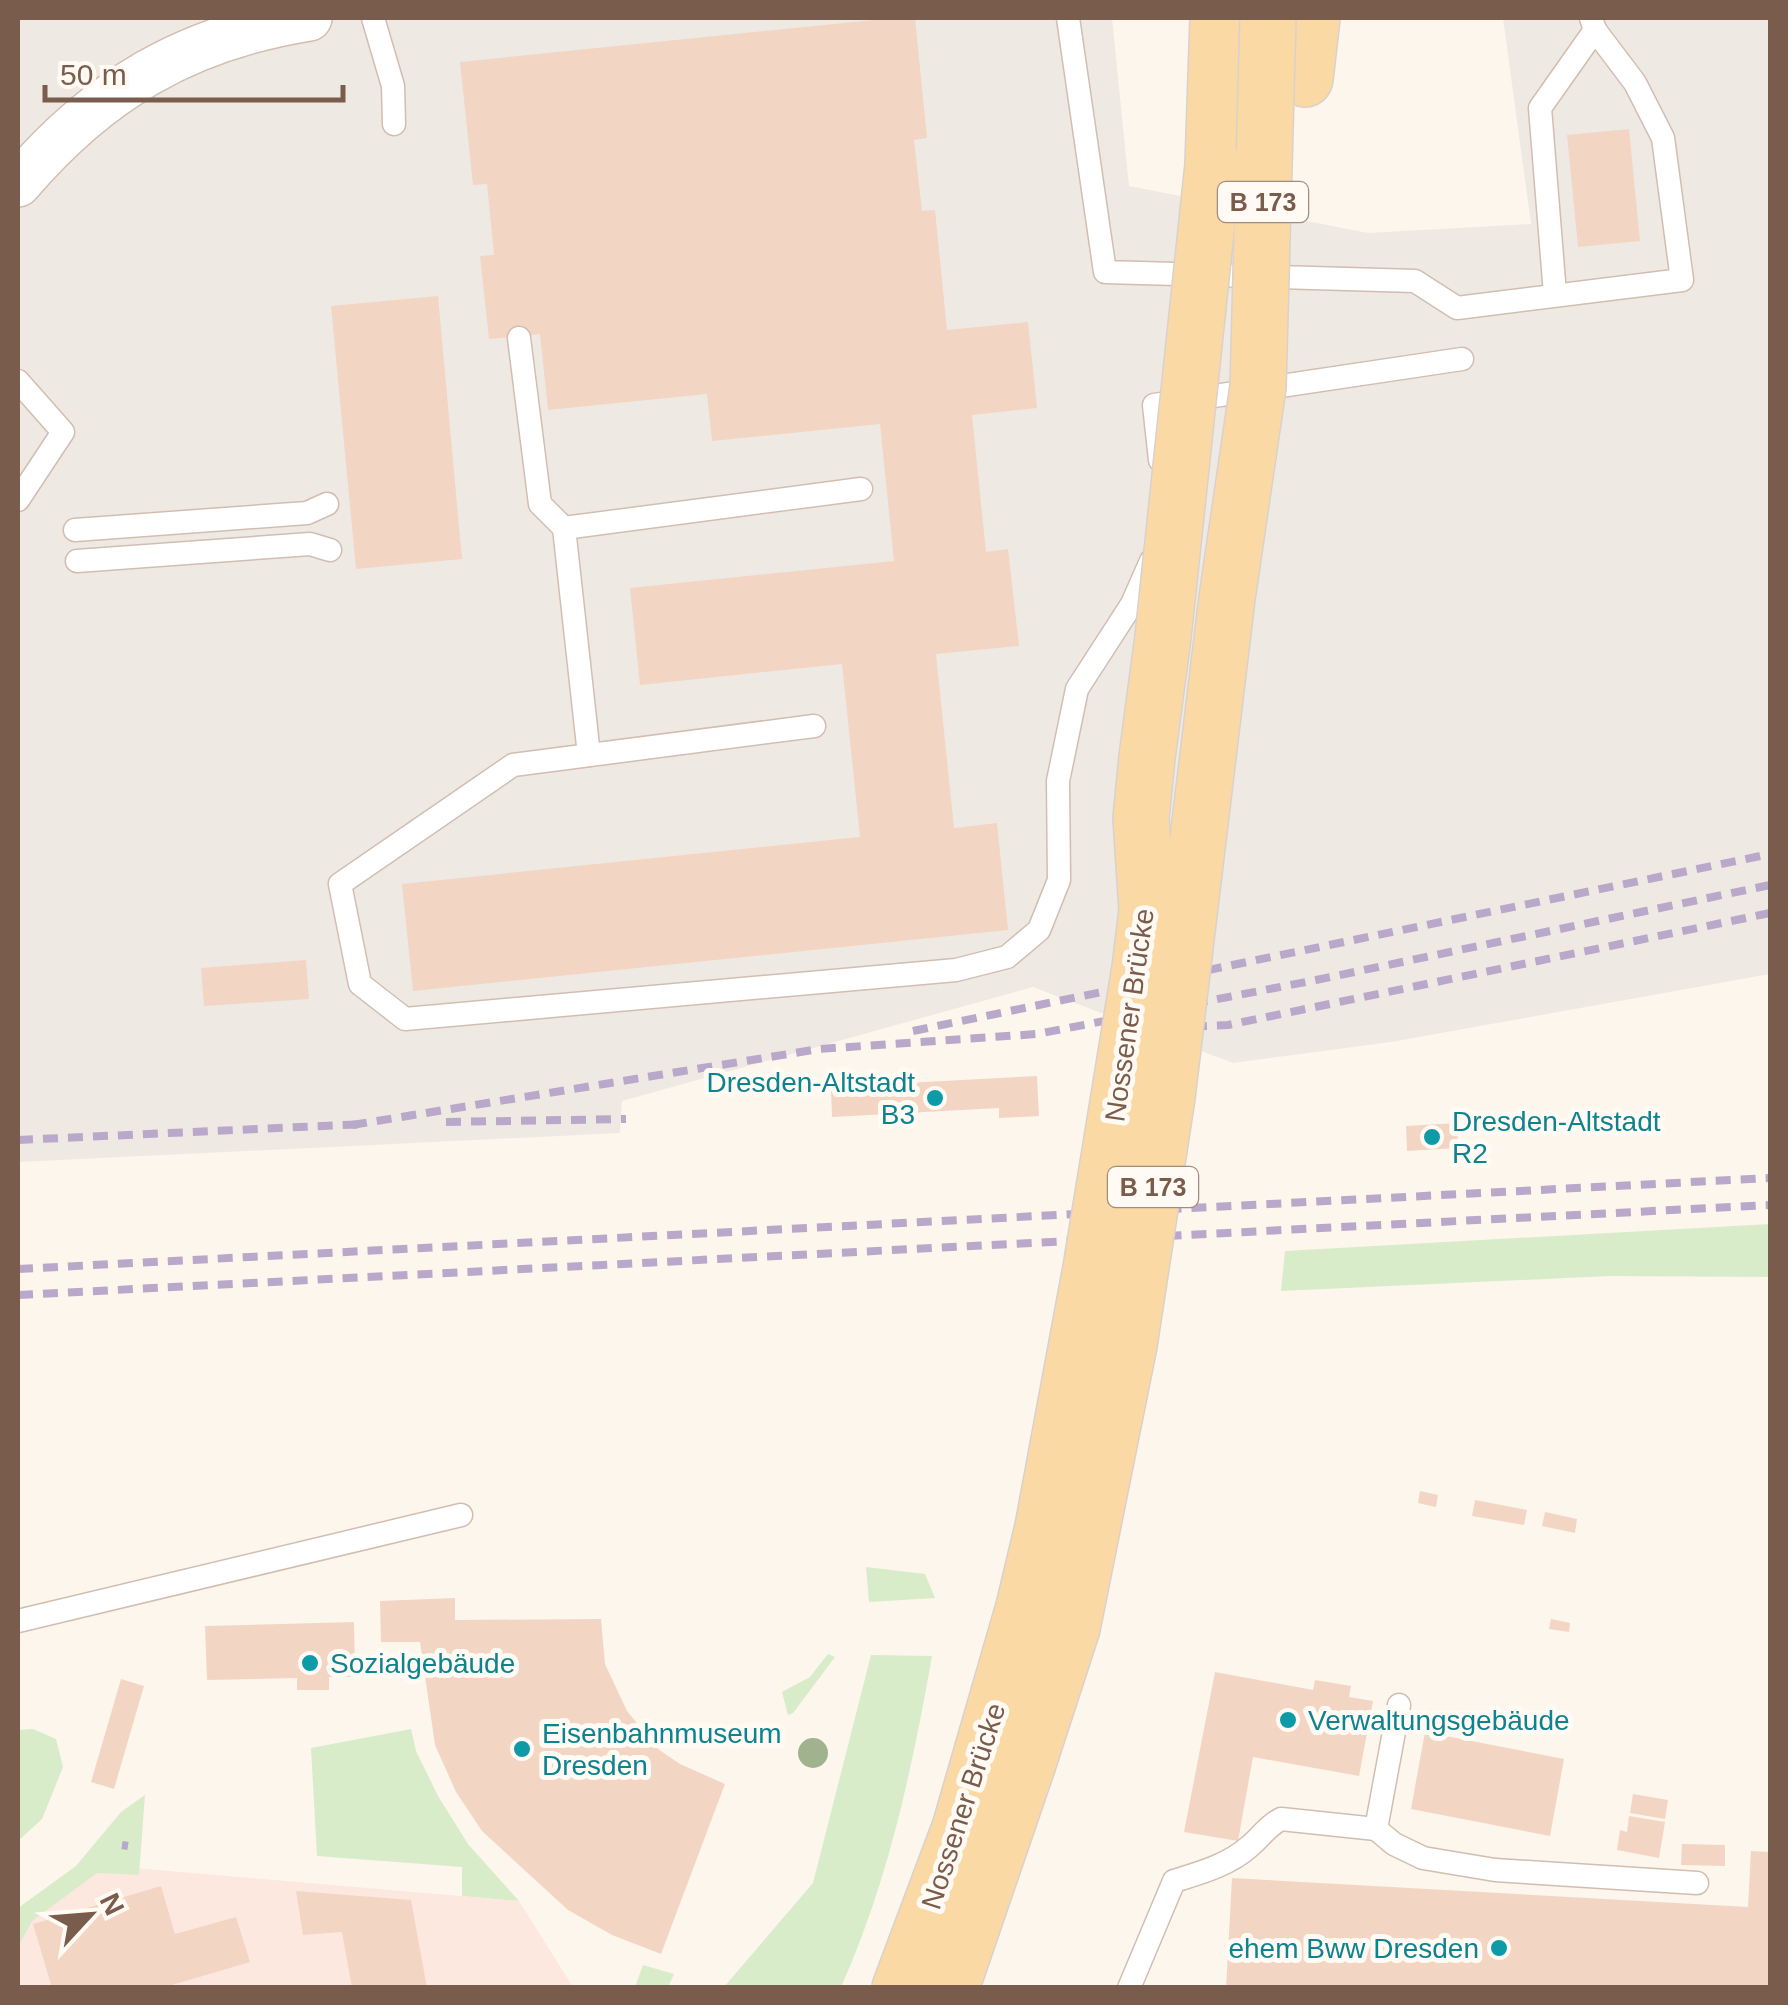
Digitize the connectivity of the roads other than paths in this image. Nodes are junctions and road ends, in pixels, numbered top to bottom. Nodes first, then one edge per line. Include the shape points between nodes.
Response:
1 (309, 18) edge
2 (374, 18) edge
3 (1068, 18) edge
4 (1218, 18) edge
5 (1268, 18) edge
6 (1312, 18) edge
7 (1593, 24) edge
8 (394, 124) dead end
9 (18, 184) edge
10 (1556, 294) junction
11 (518, 338) dead end
12 (1462, 359) dead end
13 (18, 380) edge
14 (1258, 387) junction
15 (862, 489) dead end
16 (18, 500) edge
17 (326, 504) dead end
18 (564, 528) junction
19 (75, 530) dead end
20 (330, 550) dead end
21 (77, 560) dead end
22 (814, 726) dead end
23 (589, 755) junction
24 (461, 1516) dead end
25 (18, 1621) edge
26 (1399, 1705) dead end
27 (1005, 1759) junction
28 (1376, 1829) junction
29 (1697, 1883) dead end
30 (900, 1988) edge
31 (952, 1988) edge
32 (1128, 1988) edge

1 - 9 street via 188,50 112,92
2 - 8 lane via 393,86
3 - 10 lane via 1106,272 1415,281 1457,308
4 - 27 main road, Nossener Brücke / B 173, bridge via 1213,165 1141,818 1147,910 1140,968 1091,1268 1024,1607
5 - 14 main road, Nossener Brücke / B 173, bridge
6 - 14 main road, bridge
7 - 10 lane via 1540,108
7 - 10 lane via 1635,83 1662,138 1682,280
11 - 18 lane via 540,504
12 - 23 lane via 1154,405 1163,486 1150,568 1077,689 1058,781 1059,880 1038,930 1006,956 956,970 405,1019 360,984 340,884 513,765
13 - 16 lane via 63,432
14 - 27 main road, Nossener Brücke / B 173, bridge via 1168,1097 1129,1345 1072,1628
15 - 18 lane
17 - 19 lane via 307,514
18 - 23 lane
20 - 21 lane via 310,544
22 - 23 lane
24 - 25 lane
26 - 28 lane
27 - 30 main road, Nossener Brücke / B 173 via 960,1828
27 - 31 main road, Nossener Brücke / B 173
28 - 29 lane via 1423,1858
28 - 32 lane via 1281,1819 1215,1868 1174,1881

